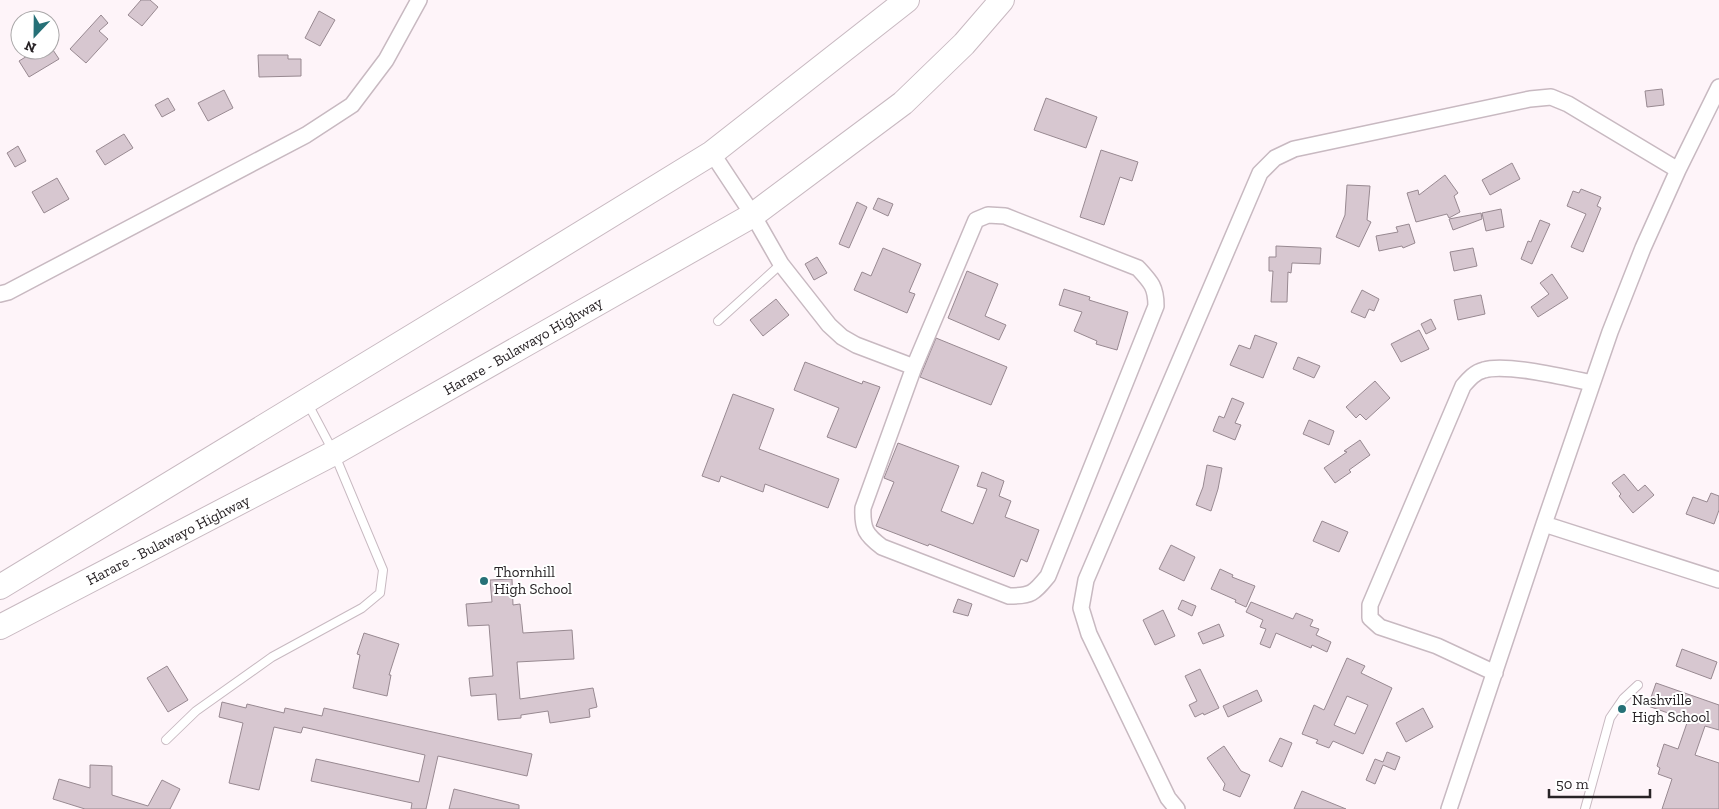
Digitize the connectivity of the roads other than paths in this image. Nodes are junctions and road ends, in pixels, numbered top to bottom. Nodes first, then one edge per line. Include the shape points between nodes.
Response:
1 (419, 0) edge
2 (907, 0) edge
3 (1002, 0) edge
4 (1719, 87) edge
5 (712, 153) junction
6 (1678, 170) junction
7 (753, 215) junction
8 (781, 264) junction
9 (0, 294) edge
10 (718, 321) dead end
11 (914, 367) junction
12 (1592, 383) junction
13 (306, 401) junction
14 (334, 453) junction
15 (1544, 524) junction
16 (1719, 580) edge
17 (0, 587) edge
18 (0, 627) edge
19 (1495, 674) junction
20 (1638, 685) dead end
21 (166, 740) dead end
22 (1177, 809) edge
23 (1449, 809) edge
24 (1585, 809) edge

1 - 9 street via 386,60 352,105 306,135
2 - 5 highway
3 - 7 highway, Harare - Bulawayo Highway via 964,44 903,103
4 - 6 street
5 - 7 street
5 - 13 highway
6 - 12 street via 1640,256
6 - 22 street via 1551,97 1294,149 1276,158 1260,173 1086,580 1081,608 1089,634 1168,798
7 - 8 street
7 - 14 highway, Harare - Bulawayo Highway
8 - 10 lane
8 - 11 street via 842,337
11 - 11 street via 863,508 863,523 870,538 882,548 1009,596 1026,596 1048,576 1156,306 1156,291 1138,268 1005,216 988,214 976,220
12 - 15 street
12 - 19 street via 1516,369 1485,369 1472,376 1463,386 1370,605 1370,618 1380,627 1436,646
13 - 14 lane
13 - 17 highway
14 - 18 highway, Harare - Bulawayo Highway
14 - 21 lane via 383,570 380,593 362,608 272,657 196,712
15 - 16 street
15 - 19 street
19 - 23 street
20 - 24 lane via 1610,718

